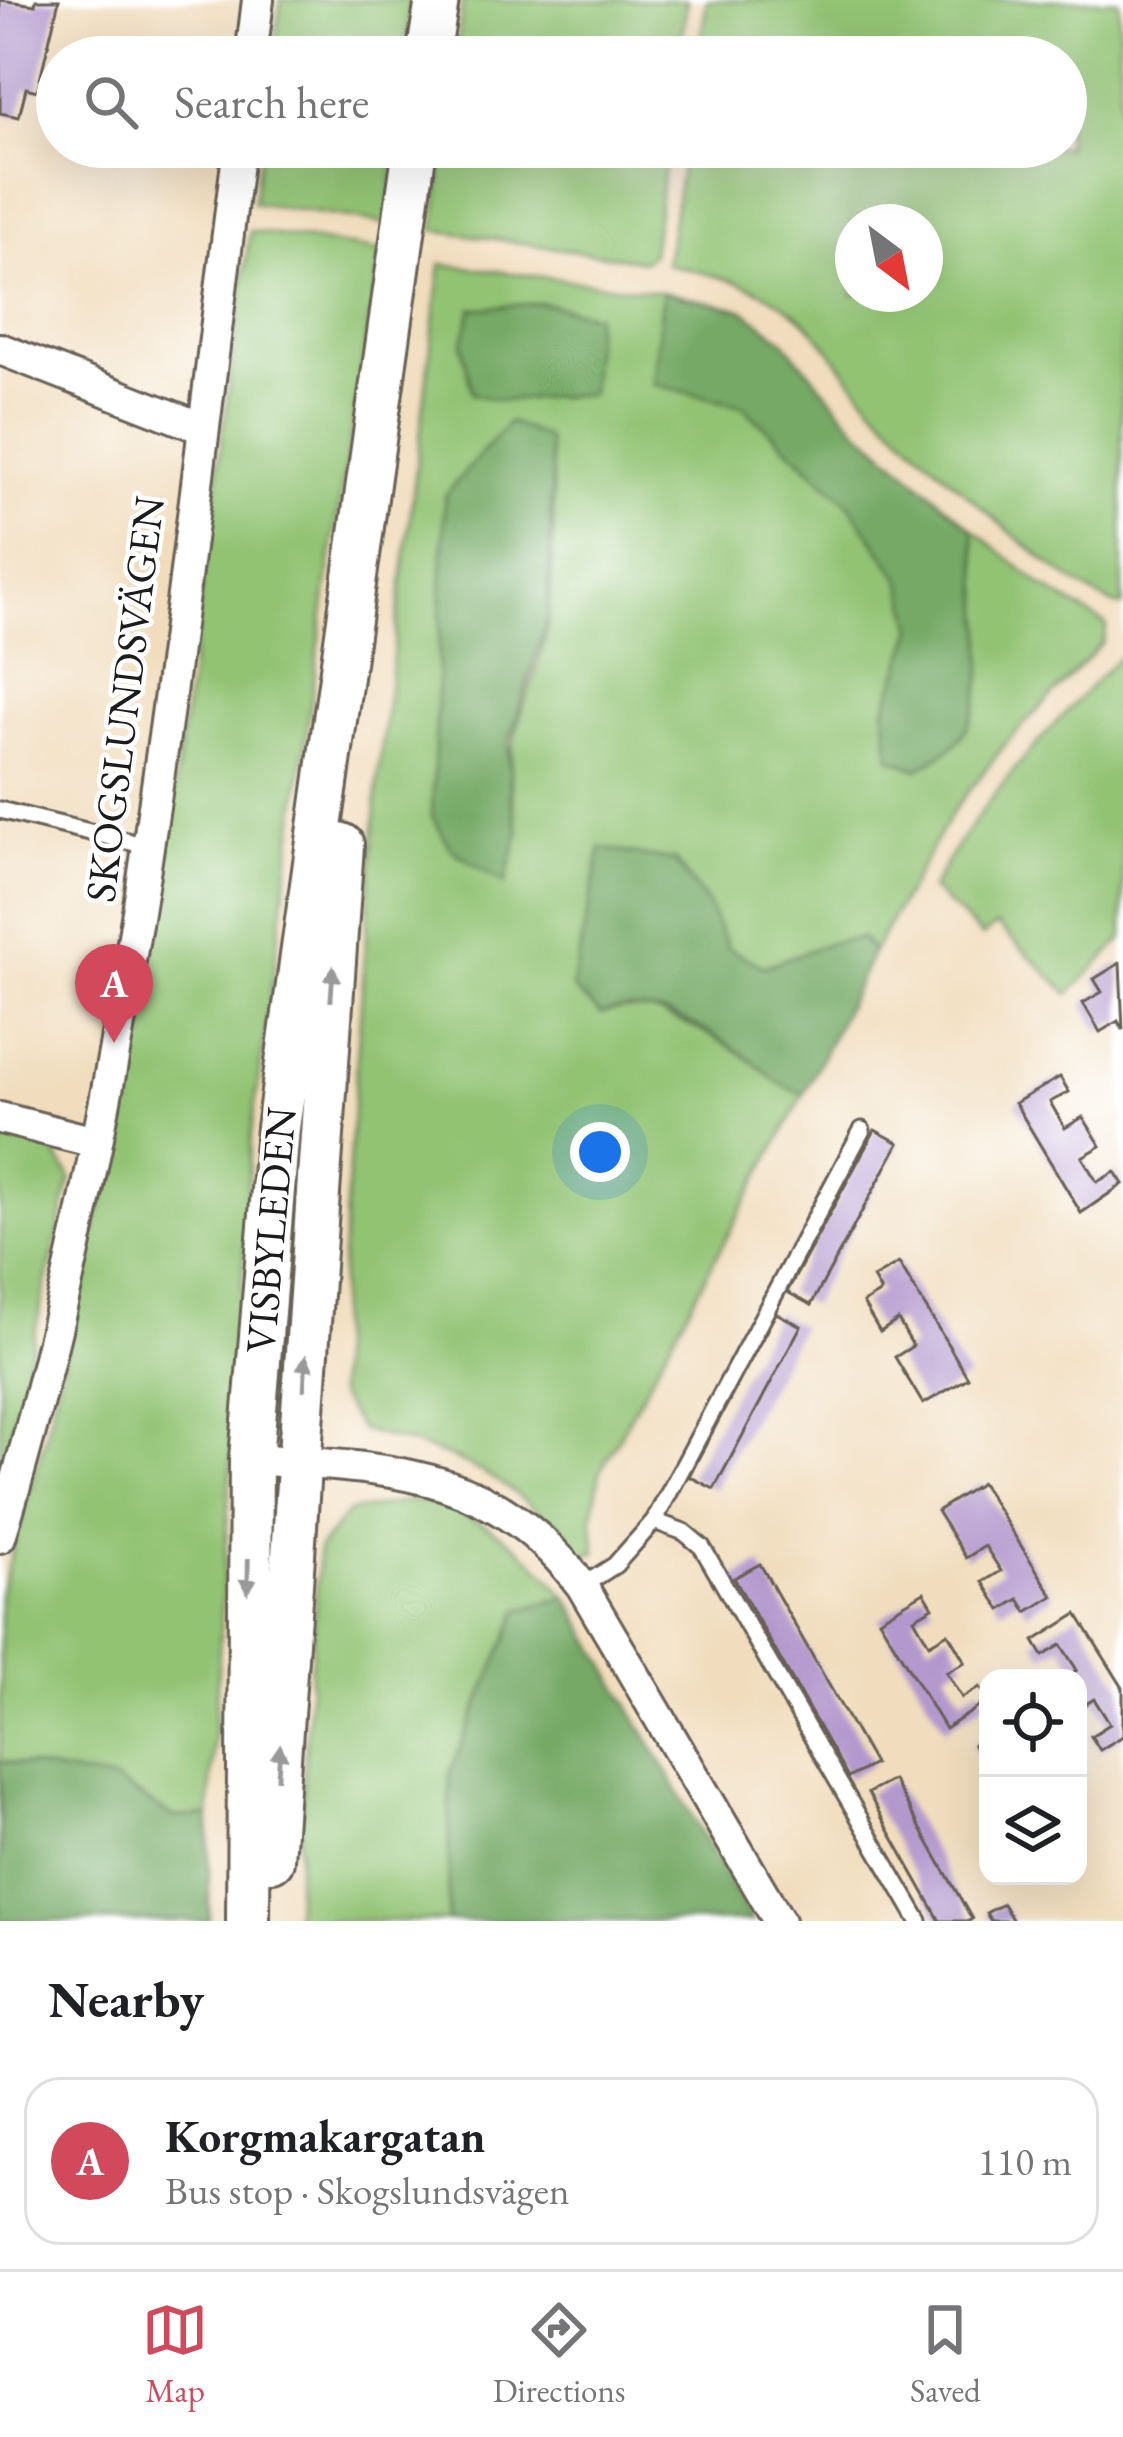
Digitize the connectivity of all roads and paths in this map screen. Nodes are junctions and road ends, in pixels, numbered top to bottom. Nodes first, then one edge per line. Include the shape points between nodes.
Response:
1 (258, 0) edge
2 (437, 0) edge
3 (254, 36) edge
4 (431, 36) edge
5 (236, 168) edge
6 (413, 168) edge
7 (0, 350) edge
8 (202, 428) junction
9 (362, 544) junction
10 (0, 810) edge
11 (147, 846) junction
12 (0, 1118) edge
13 (862, 1130) dead end
14 (95, 1142) junction
15 (250, 1459) junction
16 (300, 1463) junction
17 (654, 1521) junction
18 (0, 1537) edge
19 (583, 1586) junction
20 (248, 1921) edge
21 (268, 1921) edge
22 (779, 1921) edge
23 (920, 1921) edge

1 - 3 street
2 - 4 main road
5 - 8 street, SKOGSLUNDSVÄGEN
6 - 9 main road, VISBYLEDEN
7 - 8 street
8 - 11 street, SKOGSLUNDSVÄGEN
9 - 15 main road, VISBYLEDEN via 278,1128
16 -> 9 main road, VISBYLEDEN
10 - 11 lane
11 - 14 street, SKOGSLUNDSVÄGEN
12 - 14 street
13 - 17 lane
14 - 18 street, SKOGSLUNDSVÄGEN
15 - 16 street
15 -> 20 main road, VISBYLEDEN
16 - 19 street via 384,1469 470,1490 551,1545
21 -> 16 main road, VISBYLEDEN
17 - 19 lane via 615,1565
17 - 23 lane via 702,1547
19 - 22 street

